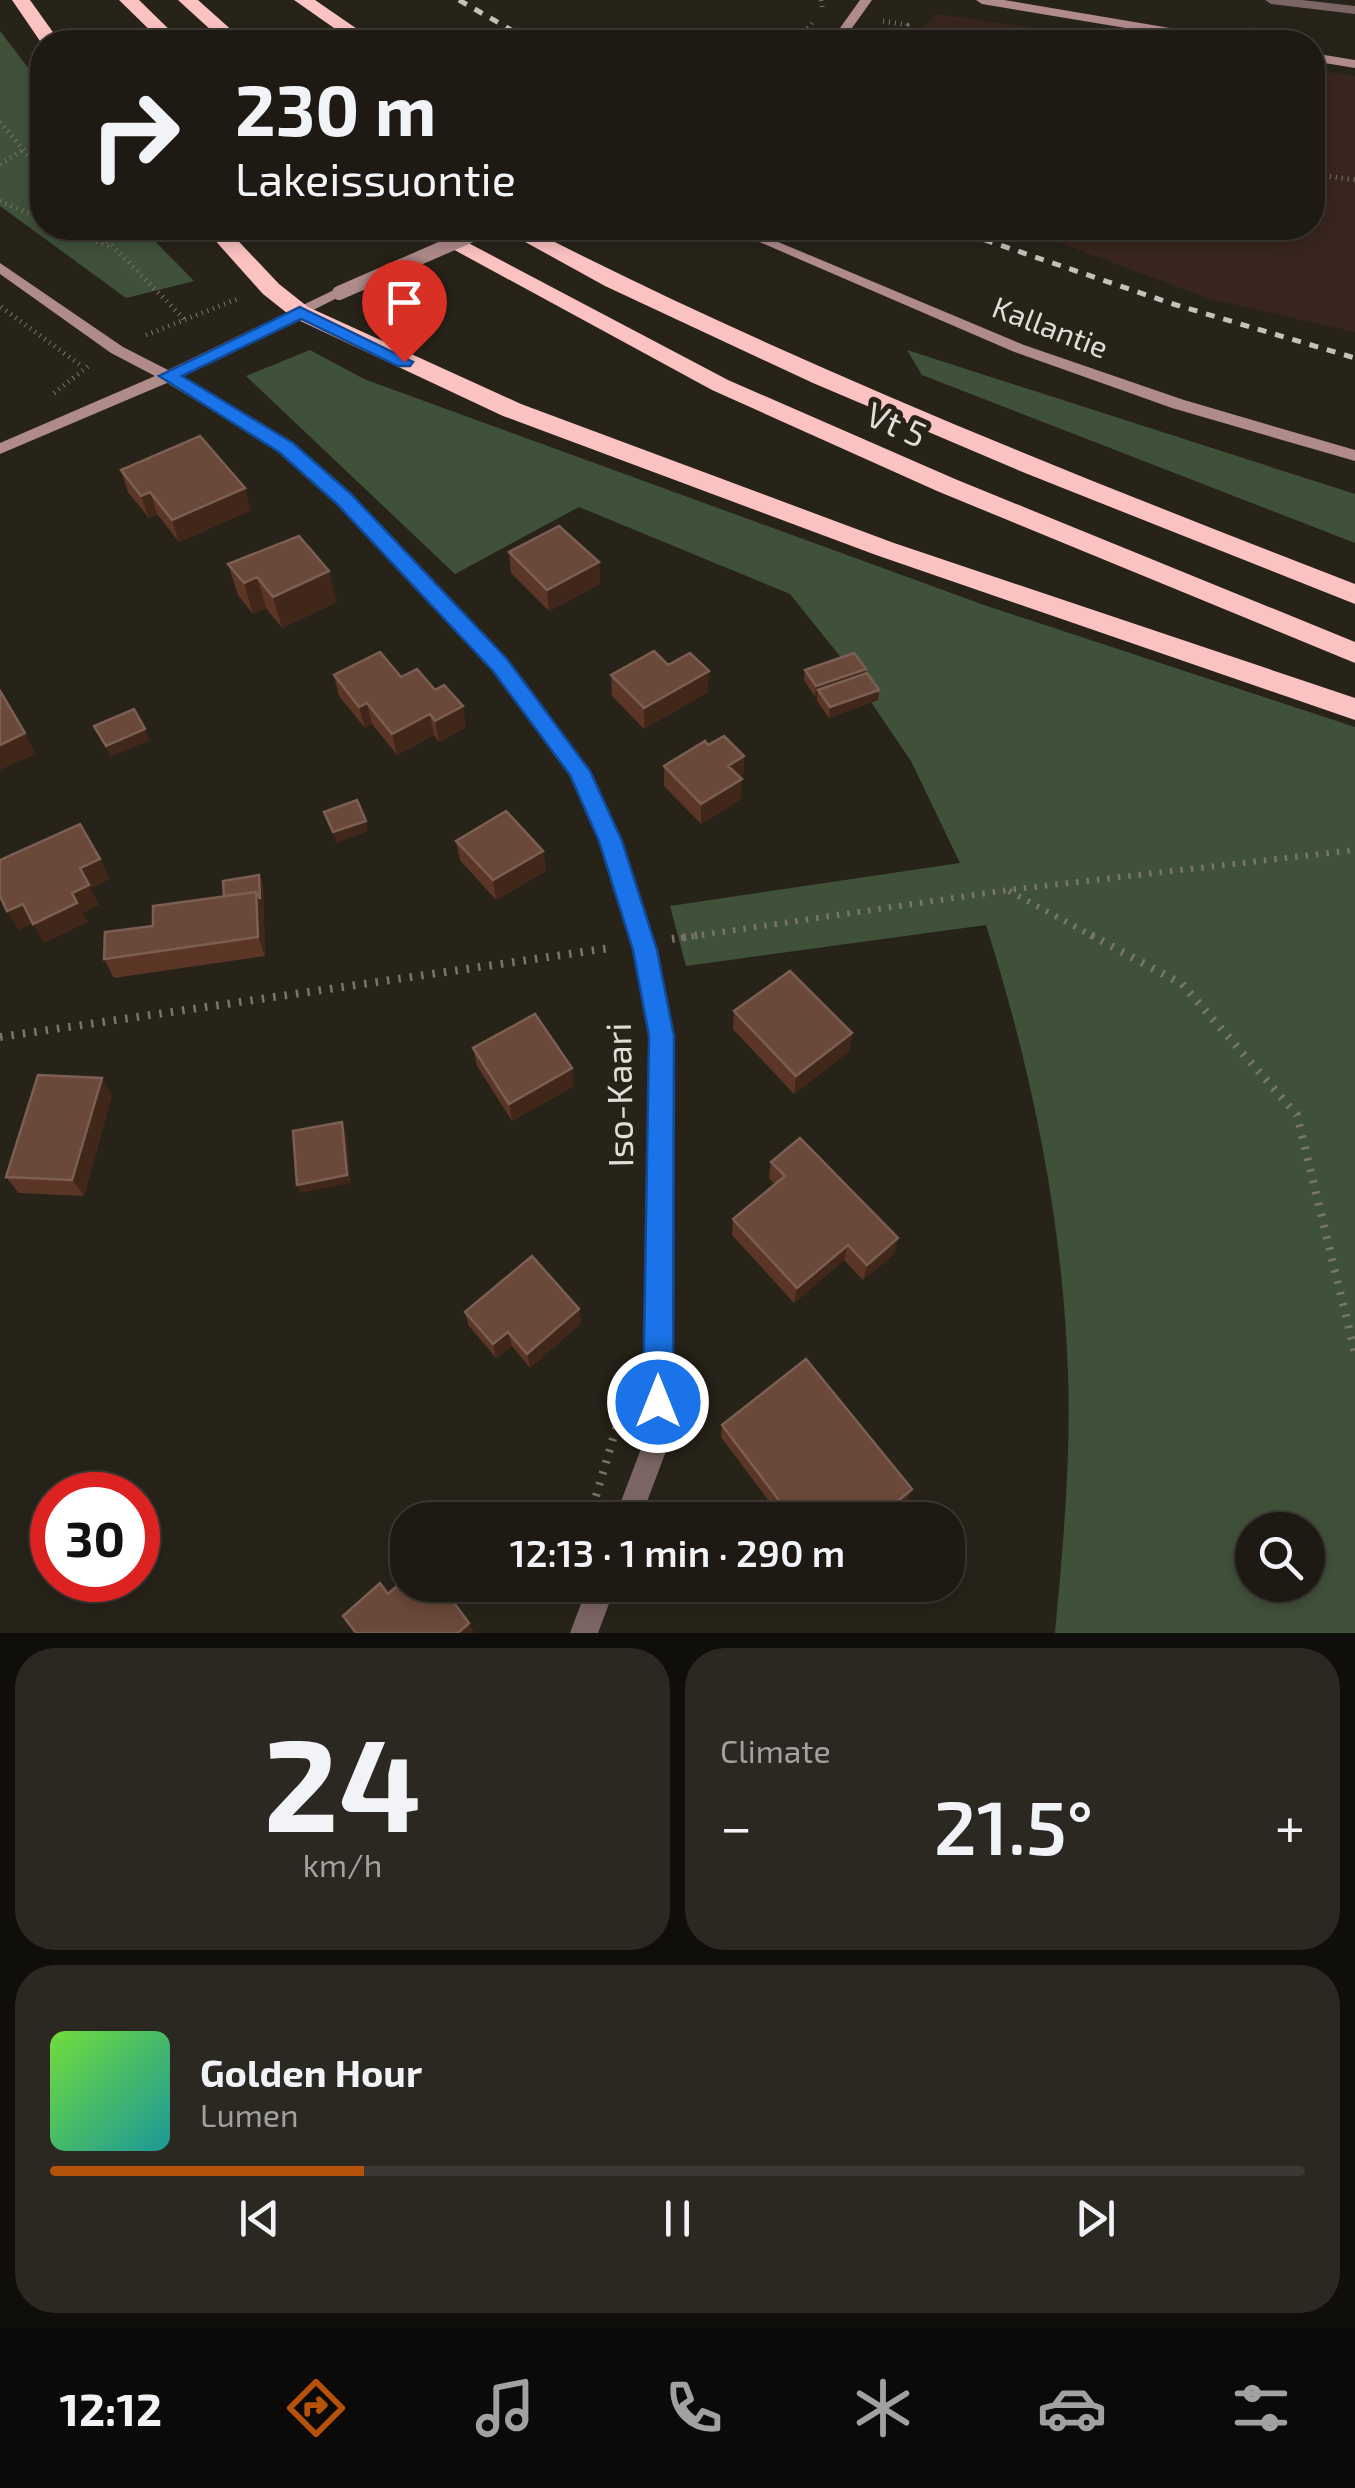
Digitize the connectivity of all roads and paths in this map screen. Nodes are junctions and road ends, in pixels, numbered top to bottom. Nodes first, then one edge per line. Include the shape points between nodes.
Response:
1 (21, 0) edge
2 (128, 0) edge
3 (187, 0) edge
4 (304, 0) edge
5 (820, 0) edge
6 (866, 0) edge
7 (982, 0) edge
8 (1271, 0) edge
9 (823, 10) dead end
10 (1355, 10) edge
11 (42, 30) edge
12 (159, 30) edge
13 (221, 30) edge
14 (348, 30) edge
15 (845, 30) edge
16 (1158, 30) edge
17 (1325, 59) edge
18 (1355, 64) edge
19 (0, 122) edge
20 (22, 150) junction
21 (30, 159) edge
22 (0, 164) edge
23 (1325, 176) edge
24 (1355, 180) edge
25 (0, 202) edge
26 (30, 214) edge
27 (92, 240) edge
28 (106, 240) edge
29 (226, 240) edge
30 (448, 240) edge
31 (460, 240) edge
32 (536, 240) edge
33 (762, 240) edge
34 (116, 250) junction
35 (0, 268) edge
36 (0, 306) edge
37 (300, 312) junction
38 (187, 322) dead end
39 (83, 367) dead end
40 (168, 376) junction
41 (0, 450) edge
42 (1355, 456) edge
43 (1355, 594) edge
44 (1355, 653) edge
45 (1355, 708) edge
46 (1355, 850) edge
47 (1008, 890) junction
48 (608, 930) dead end
49 (643, 944) junction
50 (0, 1037) edge
51 (1355, 1353) edge
52 (633, 1502) edge
53 (596, 1602) edge
54 (584, 1633) edge

1 - 11 highway
2 - 12 highway
3 - 13 highway
4 - 14 highway
5 - 9 path
6 - 15 main road
7 - 16 main road
8 - 10 street
17 - 18 main road
19 - 20 path
20 - 21 path
20 - 22 path
23 - 24 path
25 - 26 path
27 - 34 path
28 - 34 path
29 - 37 highway
30 - 44 highway, Vt 5 via 720,385
31 - 37 main road, bridge
32 - 43 highway, Vt 5 via 722,334 926,425
33 - 42 main road, Kallantie via 1018,348
34 - 38 path
35 - 40 main road via 117,350
36 - 39 path
37 - 40 main road
37 - 45 highway via 512,410 885,549
40 - 41 main road
40 - 49 street, Iso-Kaari via 286,448 344,499 500,665 579,771
46 - 47 path
47 - 49 path
47 - 51 path via 1182,984 1297,1115
48 - 50 path via 614,948
49 - 52 street, Iso-Kaari via 662,1036 658,1438
53 - 54 street

